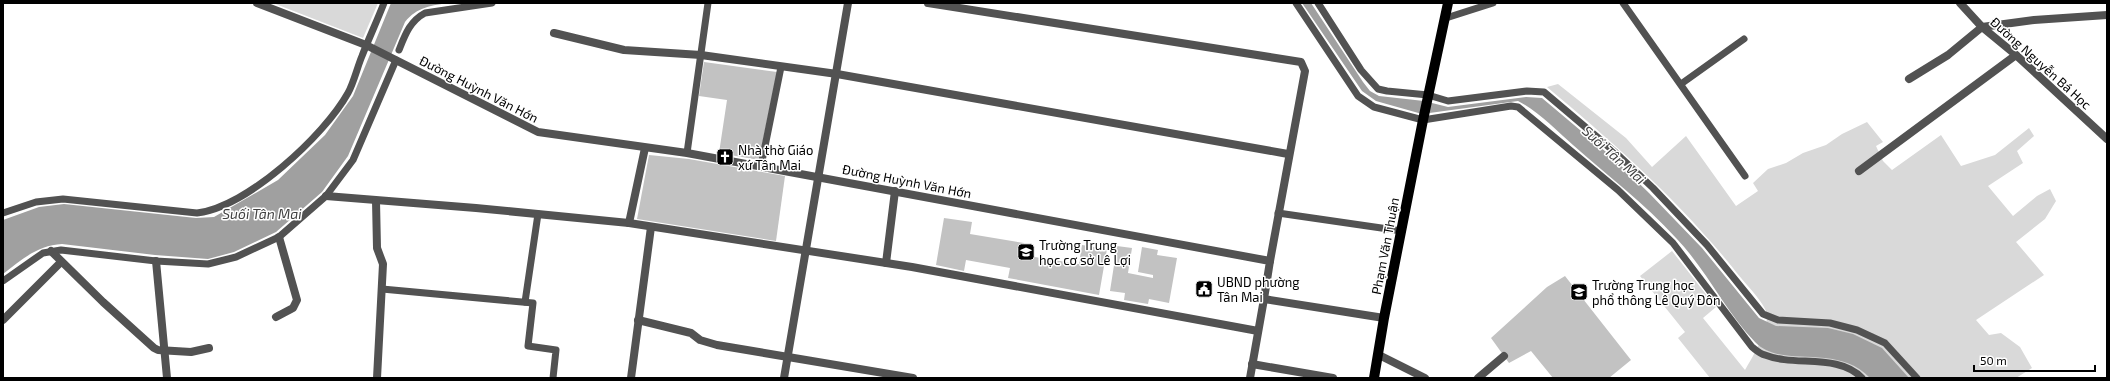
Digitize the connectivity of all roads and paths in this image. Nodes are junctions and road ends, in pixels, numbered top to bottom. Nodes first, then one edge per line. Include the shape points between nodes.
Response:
1 (257, 3) edge
2 (384, 3) edge
3 (492, 3) edge
4 (708, 3) edge
5 (848, 3) edge
6 (928, 3) edge
7 (1296, 3) edge
8 (1318, 3) edge
9 (1448, 3) edge
10 (1493, 3) edge
11 (1623, 3) edge
12 (1960, 3) edge
13 (2107, 15) edge
14 (1446, 18) junction
15 (1982, 26) junction
16 (554, 33) dead end
17 (1744, 39) dead end
18 (366, 45) junction
19 (399, 50) dead end
20 (2016, 55) junction
21 (701, 56) junction
22 (396, 60) junction
23 (781, 67) junction
24 (837, 74) junction
25 (1909, 79) dead end
26 (1681, 84) junction
27 (1428, 95) junction
28 (1423, 120) junction
29 (2107, 139) edge
30 (645, 148) junction
31 (687, 153) junction
32 (1288, 154) junction
33 (761, 166) junction
34 (1859, 171) dead end
35 (1745, 176) dead end
36 (820, 177) junction
37 (895, 191) junction
38 (326, 196) junction
39 (376, 202) junction
40 (3, 213) edge
41 (1278, 213) junction
42 (538, 214) junction
43 (629, 223) junction
44 (651, 227) junction
45 (1402, 231) junction
46 (279, 237) junction
47 (51, 251) junction
48 (806, 251) junction
49 (156, 261) junction
50 (1270, 261) junction
51 (62, 262) junction
52 (886, 263) junction
53 (3, 281) edge
54 (382, 289) junction
55 (1264, 299) junction
56 (526, 302) junction
57 (276, 317) dead end
58 (1384, 318) junction
59 (3, 320) edge
60 (638, 320) junction
61 (1258, 331) junction
62 (209, 348) dead end
63 (165, 350) junction
64 (1379, 355) junction
65 (787, 356) junction
66 (1504, 356) dead end
67 (1252, 364) junction
68 (167, 378) edge
69 (377, 378) edge
70 (554, 378) edge
71 (631, 378) edge
72 (784, 378) edge
73 (913, 378) edge
74 (1250, 378) edge
75 (1333, 378) edge
76 (1374, 378) edge
77 (1425, 378) edge
78 (1478, 378) edge
79 (1862, 378) edge
80 (1917, 378) edge

1 - 18 street
2 - 18 lane
3 - 19 lane via 425,13 417,17 410,25
4 - 21 lane
5 - 24 street
6 - 32 street via 1301,62 1305,71
7 - 28 lane via 1358,96 1374,107
8 - 27 lane via 1361,70 1378,89
9 - 14 main road, Phạm Văn Thuận
10 - 14 lane
11 - 26 lane
12 - 15 street, Đường Nguyễn Bá Học
13 - 15 street
14 - 27 main road, Phạm Văn Thuận
15 - 20 street, Đường Nguyễn Bá Học
15 - 25 street via 1948,55
16 - 21 street via 624,50
17 - 26 lane
18 - 22 street, Đường Huỳnh Văn Hớn
18 - 40 lane via 348,93 320,131 273,175 221,207 197,213 63,199 36,202
20 - 29 street, Đường Nguyễn Bá Học
20 - 34 street
21 - 23 street
21 - 31 lane
22 - 30 street, Đường Huỳnh Văn Hớn via 538,132
22 - 38 lane via 353,160
23 - 24 street
23 - 33 lane
24 - 32 street
24 - 36 street
26 - 35 lane
27 - 28 main road, Phạm Văn Thuận
27 - 80 lane via 1448,101 1527,91 1544,92 1653,188 1707,245 1763,314 1778,320 1830,323 1857,330 1885,344
28 - 45 main road, Phạm Văn Thuận
28 - 79 lane via 1518,107 1618,190 1673,243 1752,347 1764,355 1846,367
30 - 31 street, Đường Huỳnh Văn Hớn
30 - 43 street
31 - 33 street, Đường Huỳnh Văn Hớn
32 - 41 street
33 - 36 street, Đường Huỳnh Văn Hớn
36 - 37 street, Đường Huỳnh Văn Hớn
36 - 48 street
37 - 50 street, Đường Huỳnh Văn Hớn
37 - 52 street
38 - 39 street
38 - 46 lane
39 - 42 street
39 - 54 street via 377,248 383,264
41 - 45 lane
41 - 50 street
42 - 43 street
42 - 56 lane
43 - 44 street
44 - 48 street
44 - 60 street
45 - 58 main road, Phạm Văn Thuận
46 - 49 lane via 219,263
46 - 57 street via 297,300 293,308
47 - 49 lane
47 - 51 street
47 - 53 lane via 43,253
48 - 52 street
48 - 65 street
49 - 63 street
50 - 55 street
51 - 59 street
51 - 63 street via 154,348
52 - 61 street
54 - 56 lane
54 - 69 street
55 - 58 street
55 - 61 street
56 - 70 lane via 533,303 528,346 556,350
58 - 64 main road, Phạm Văn Thuận
60 - 65 street via 691,333 700,340 717,345
60 - 71 street
61 - 67 street
62 - 63 street via 191,352
63 - 68 street
64 - 76 main road, Phạm Văn Thuận
64 - 77 street
65 - 72 street
65 - 73 street
66 - 78 street
67 - 74 street
67 - 75 street

